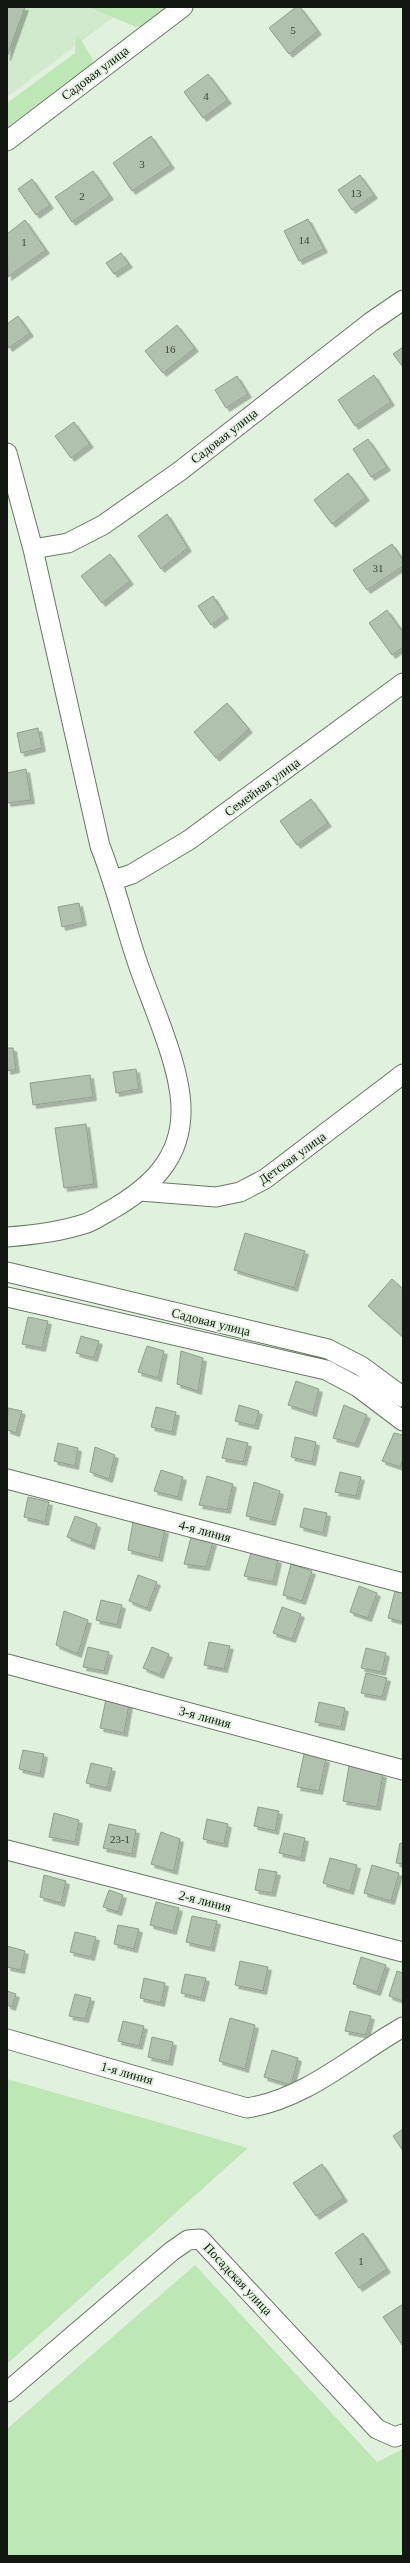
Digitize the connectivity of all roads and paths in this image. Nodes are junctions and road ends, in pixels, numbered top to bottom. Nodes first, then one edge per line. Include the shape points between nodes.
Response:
1 (183, 7) edge
2 (7, 141) edge
3 (403, 300) edge
4 (7, 453) edge
5 (33, 549) junction
6 (403, 683) edge
7 (114, 880) junction
8 (403, 1074) edge
9 (140, 1191) junction
10 (7, 1237) edge
11 (7, 1272) edge
12 (7, 1297) edge
13 (403, 1397) edge
14 (403, 1421) edge
15 (7, 1479) edge
16 (403, 1583) edge
17 (7, 1664) edge
18 (403, 1770) edge
19 (7, 1850) edge
20 (403, 1952) edge
21 (403, 2027) edge
22 (7, 2039) edge
23 (7, 2392) edge
24 (403, 2434) edge

1 - 2 street, Садовая улица
3 - 5 street, Садовая улица via 371,322 180,471 103,525 68,542
4 - 5 street
5 - 7 street via 100,846
6 - 7 street, Семейная улица via 189,840 132,874
7 - 9 street via 133,949 172,1060 181,1108 179,1136 171,1158 154,1180
8 - 9 street, Детская улица via 265,1180 240,1192 216,1196
9 - 10 street via 86,1224 42,1234
11 - 13 street, Садовая улица via 328,1349 361,1366
12 - 14 street via 326,1370 358,1387
15 - 16 street, 4-я линия
17 - 18 street, 3-я линия
19 - 20 street, 2-я линия
21 - 22 street, 1-я линия via 297,2094 270,2104 247,2108
23 - 24 street, Посадская улица via 172,2251 188,2240 200,2239 377,2429 395,2437

